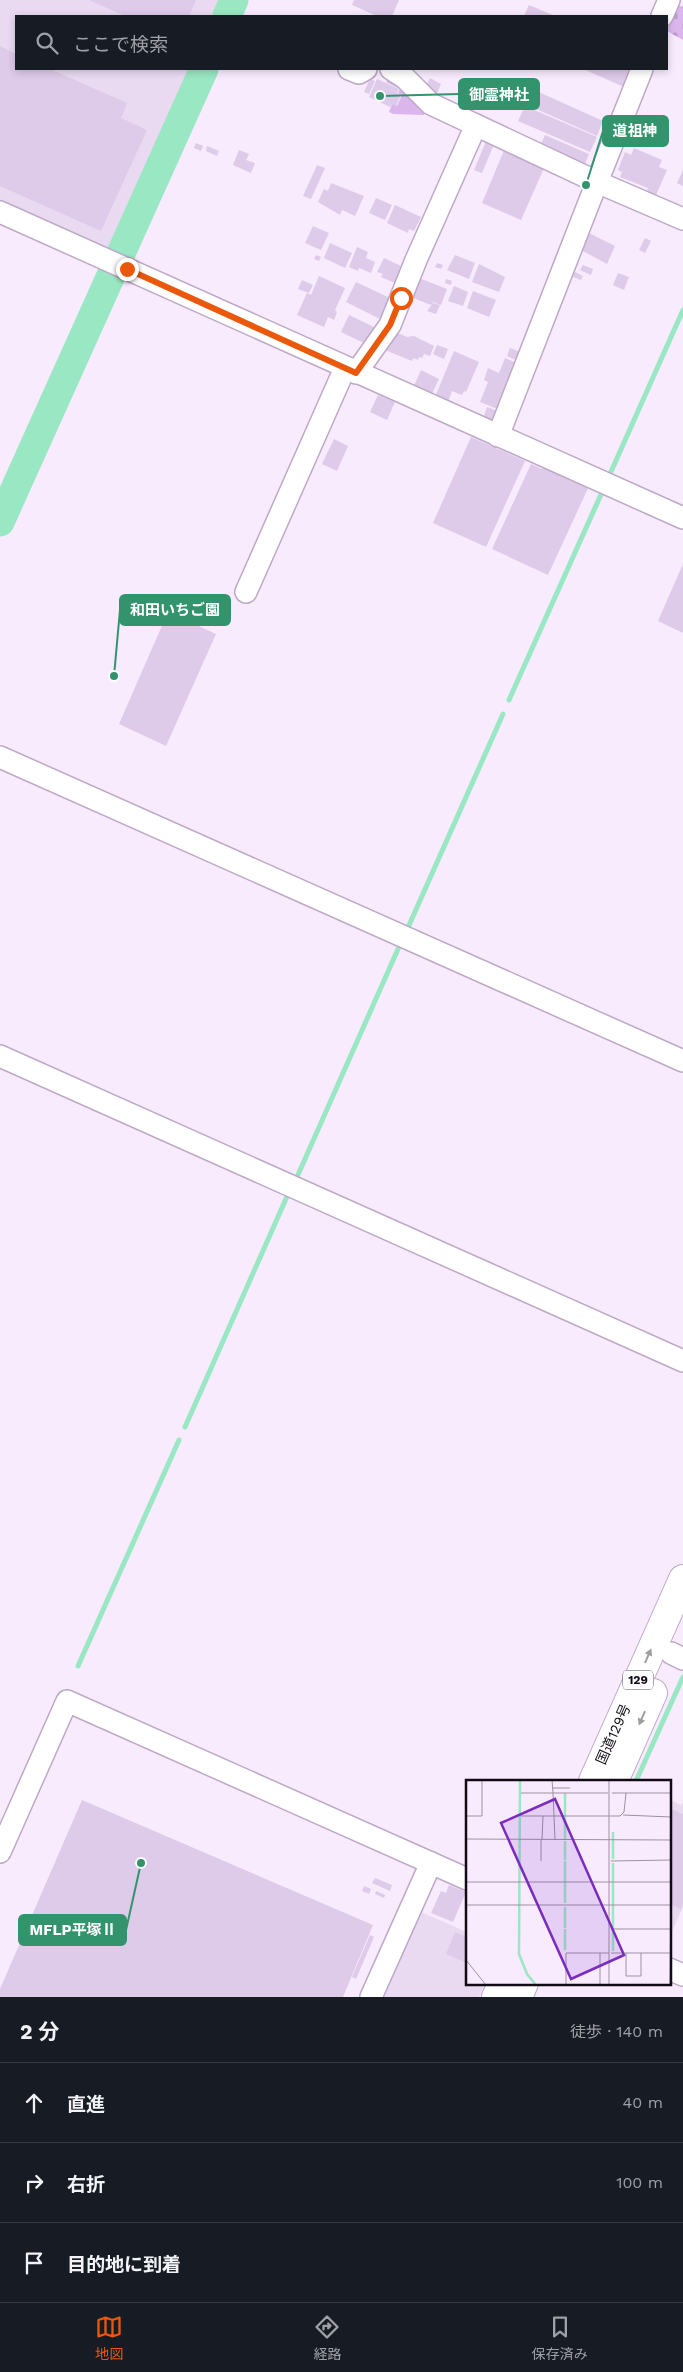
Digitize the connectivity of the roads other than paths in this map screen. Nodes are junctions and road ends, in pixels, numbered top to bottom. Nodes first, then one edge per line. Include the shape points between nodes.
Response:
1 (669, 0) edge
2 (662, 15) edge
3 (352, 70) edge
4 (364, 70) edge
5 (393, 70) edge
6 (642, 70) edge
7 (476, 125) junction
8 (597, 182) junction
9 (0, 212) edge
10 (683, 220) edge
11 (351, 370) junction
12 (498, 436) junction
13 (683, 518) edge
14 (246, 592) dead end
15 (0, 757) edge
16 (0, 1056) edge
17 (683, 1061) edge
18 (683, 1361) edge
19 (683, 1578) edge
20 (683, 1625) edge
21 (677, 1656) edge
22 (593, 1780) edge
23 (615, 1780) edge
24 (0, 1852) edge
25 (431, 1863) junction
26 (466, 1878) edge
27 (670, 1969) edge
28 (683, 1975) edge
29 (502, 1984) edge
30 (524, 1984) edge
31 (371, 1997) edge
32 (496, 1997) edge
33 (518, 1997) edge

1 - 2 street
3 - 4 street via 359,73
5 - 7 street via 406,78 431,104
6 - 8 street
7 - 8 street
7 - 11 street via 390,325
8 - 10 street
8 - 12 street
9 - 11 street
11 - 12 street
11 - 14 street
12 - 13 street
15 - 17 street
16 - 18 street
22 -> 19 highway, 国道129号 / 129
20 - 21 highway, 国道129号 / 129
21 -> 23 highway, 国道129号 / 129
24 - 25 street via 67,1701
25 - 26 street
25 - 31 street
27 - 28 street
29 - 32 highway
30 - 33 highway

